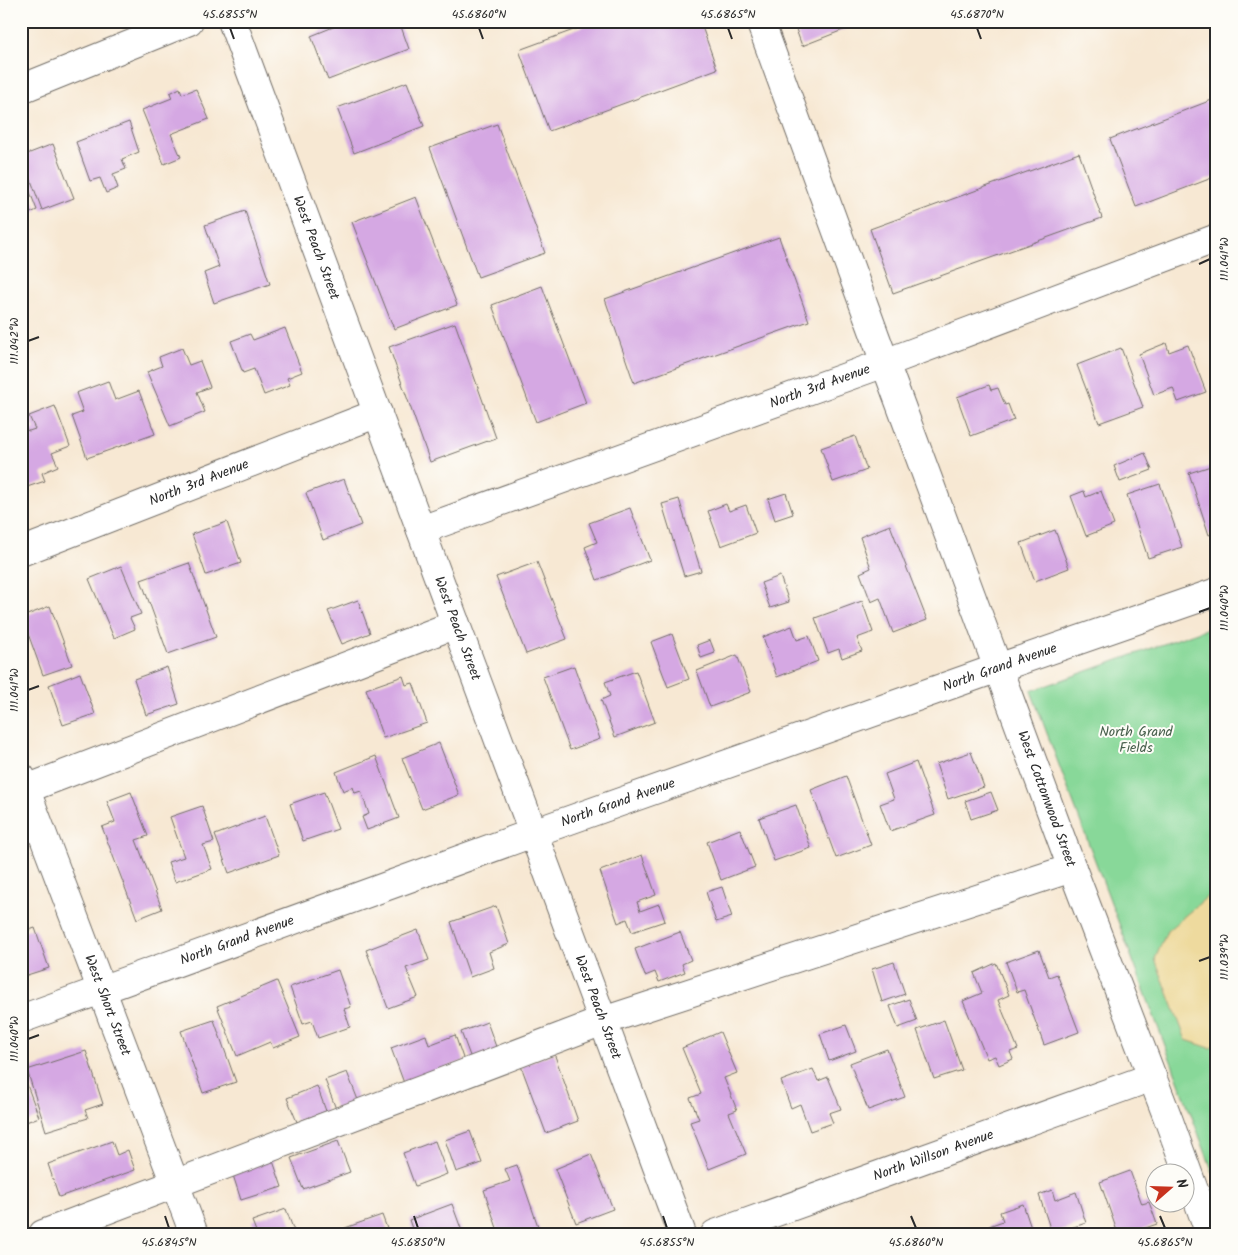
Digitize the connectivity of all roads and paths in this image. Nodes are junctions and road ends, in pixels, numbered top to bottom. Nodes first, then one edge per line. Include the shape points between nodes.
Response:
1 (189, 21) edge
2 (232, 21) edge
3 (760, 21) edge
4 (21, 89) edge
5 (1217, 238) edge
6 (885, 363) junction
7 (378, 413) junction
8 (421, 530) junction
9 (21, 552) edge
10 (1217, 592) edge
11 (456, 624) junction
12 (998, 668) junction
13 (23, 786) edge
14 (533, 833) junction
15 (1072, 868) junction
16 (102, 989) junction
17 (21, 1019) edge
18 (603, 1021) junction
19 (1152, 1077) junction
20 (175, 1184) junction
21 (43, 1234) edge
22 (194, 1234) edge
23 (682, 1234) edge
24 (714, 1234) edge
25 (1210, 1234) edge

1 - 4 street
2 - 7 street, West Peach Street
3 - 6 street, West Cottonwood Street
5 - 6 street, North 3rd Avenue
6 - 8 street, North 3rd Avenue
6 - 12 street, West Cottonwood Street
7 - 8 street, West Peach Street
7 - 9 street, North 3rd Avenue
8 - 11 street, West Peach Street
10 - 12 street, North Grand Avenue
11 - 13 street
11 - 14 street, West Peach Street
12 - 14 street, North Grand Avenue
12 - 15 street, West Cottonwood Street
13 - 16 street, West Short Street
14 - 16 street, North Grand Avenue
14 - 18 street, West Peach Street
15 - 18 street
15 - 19 street, West Cottonwood Street
16 - 17 street, North Grand Avenue
16 - 20 street, West Short Street
18 - 20 street
18 - 23 street, West Peach Street
19 - 24 street, North Willson Avenue
19 - 25 street, West Cottonwood Street
20 - 21 street
20 - 22 street, West Short Street

